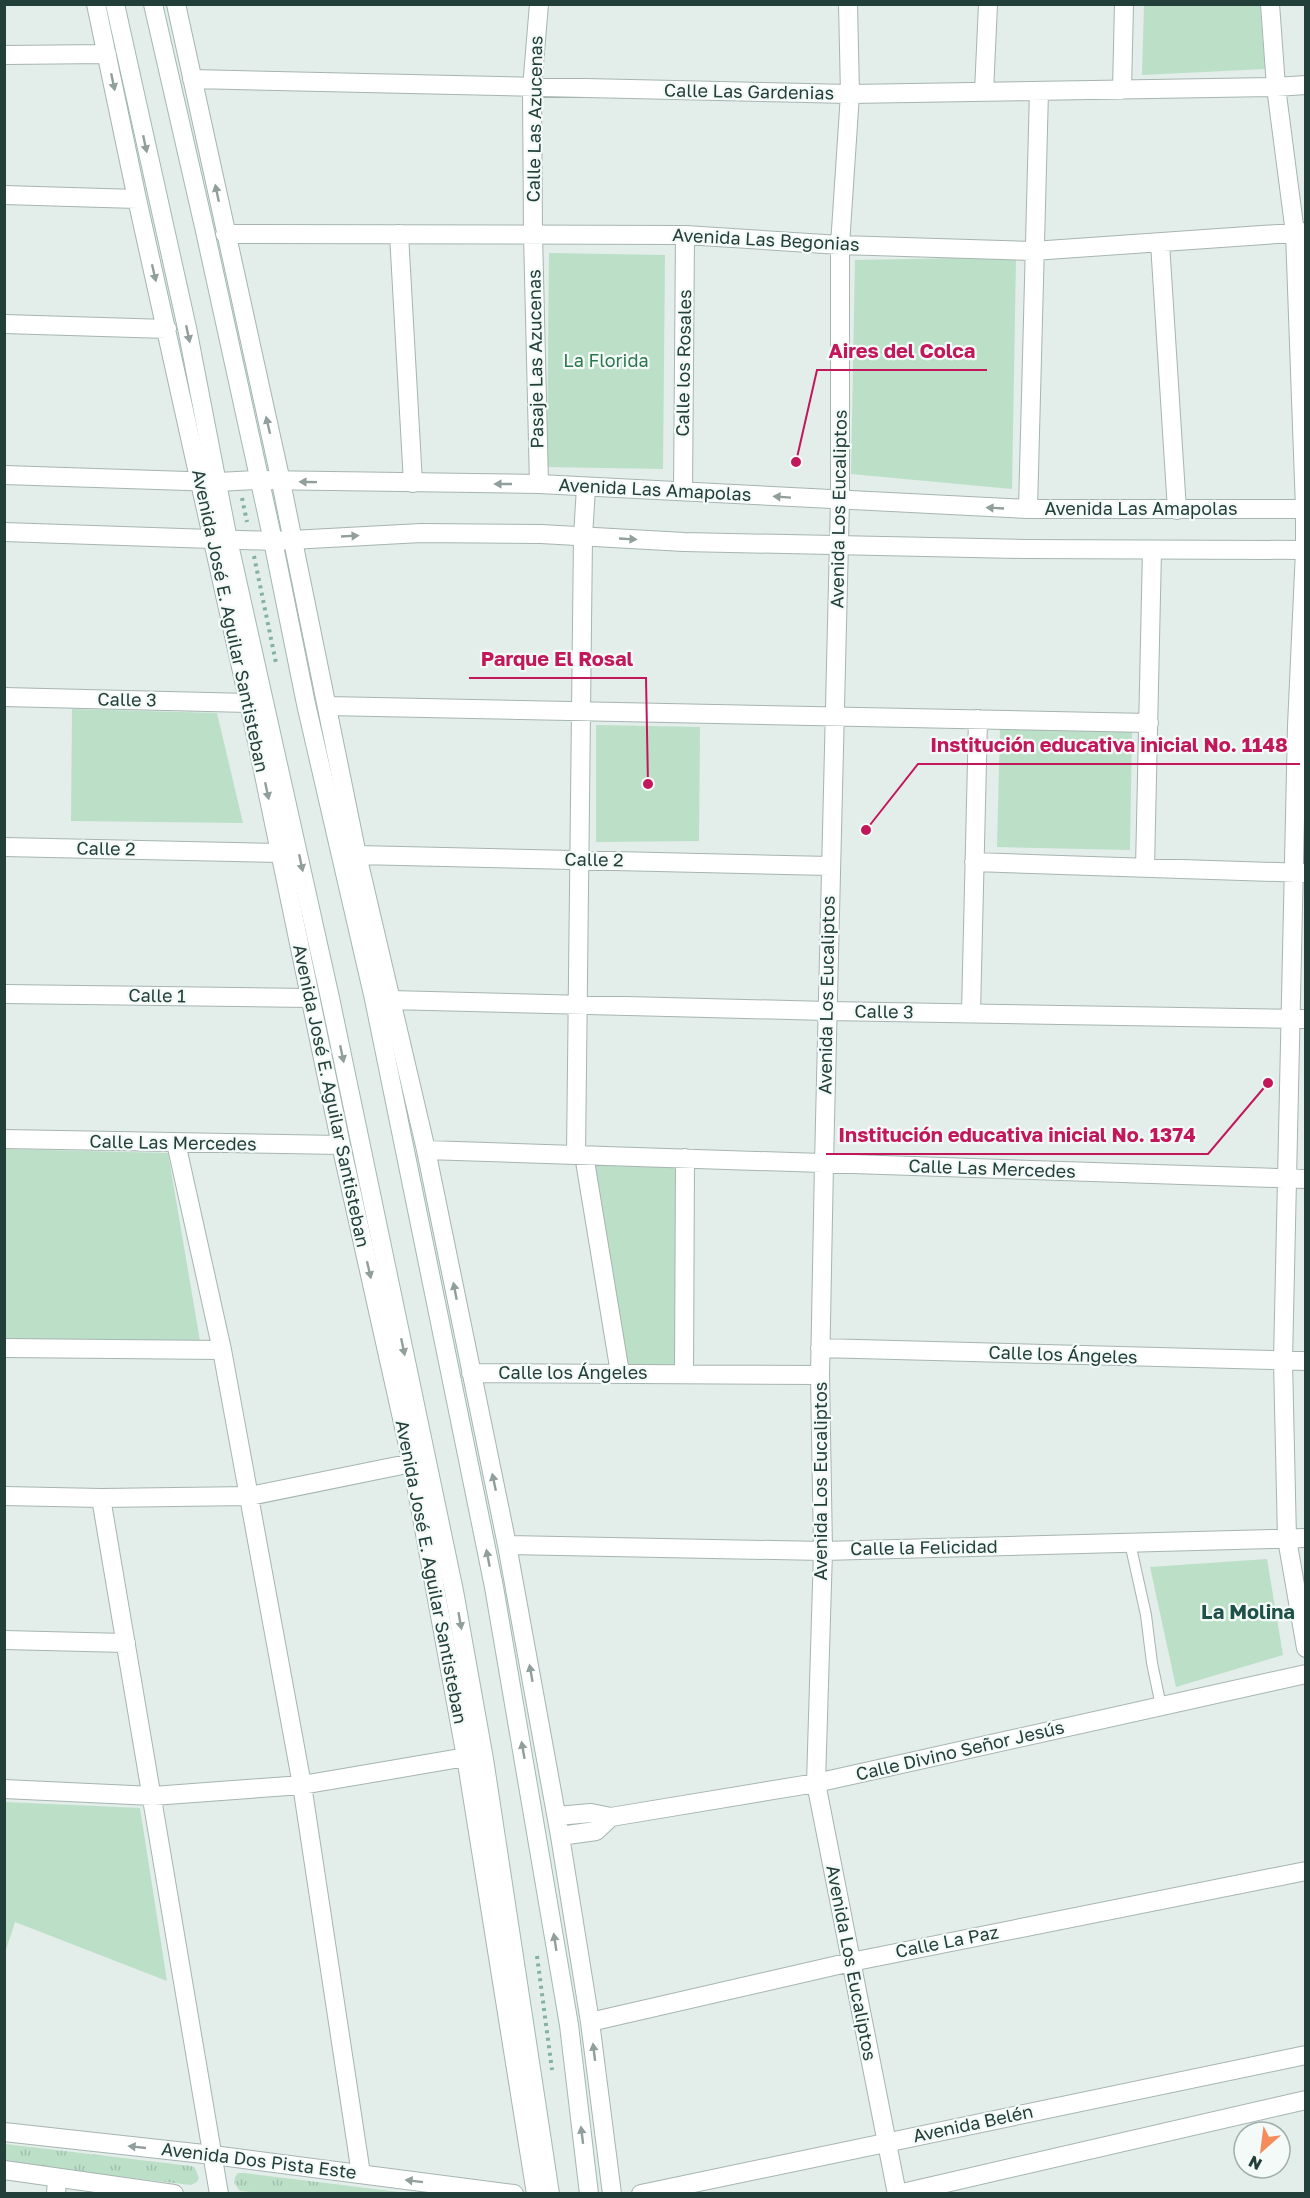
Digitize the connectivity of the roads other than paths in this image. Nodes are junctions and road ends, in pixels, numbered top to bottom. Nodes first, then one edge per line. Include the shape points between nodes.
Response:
1 (96, 4) edge
2 (115, 4) edge
3 (153, 4) edge
4 (176, 4) edge
5 (539, 4) edge
6 (848, 4) edge
7 (988, 4) edge
8 (1124, 4) edge
9 (1270, 4) edge
10 (106, 54) junction
11 (4, 55) edge
12 (192, 79) junction
13 (1305, 85) edge
14 (1276, 87) junction
15 (532, 88) junction
16 (1122, 90) junction
17 (1039, 91) junction
18 (984, 92) junction
19 (850, 94) junction
20 (4, 195) edge
21 (137, 199) junction
22 (1300, 233) edge
23 (225, 234) junction
24 (399, 234) junction
25 (533, 234) junction
26 (685, 235) junction
27 (1160, 243) junction
28 (840, 245) junction
29 (1033, 251) junction
30 (4, 324) edge
31 (167, 329) junction
32 (4, 475) edge
33 (258, 480) junction
34 (209, 482) junction
35 (281, 482) junction
36 (413, 483) junction
37 (539, 484) junction
38 (586, 488) junction
39 (683, 491) junction
40 (840, 500) junction
41 (1028, 509) junction
42 (1305, 509) edge
43 (1177, 510) junction
44 (4, 532) edge
45 (584, 536) junction
46 (220, 539) junction
47 (292, 539) junction
48 (273, 541) junction
49 (839, 544) junction
50 (1152, 550) junction
51 (1305, 550) edge
52 (4, 697) edge
53 (249, 704) junction
54 (327, 706) junction
55 (581, 710) junction
56 (834, 716) junction
57 (978, 719) junction
58 (1149, 723) junction
59 (1301, 727) edge
60 (4, 847) edge
61 (280, 853) junction
62 (357, 855) junction
63 (579, 860) junction
64 (974, 862) junction
65 (830, 866) junction
66 (1144, 868) junction
67 (1299, 873) edge
68 (4, 994) edge
69 (309, 998) junction
70 (390, 1000) junction
71 (578, 1004) junction
72 (827, 1011) junction
73 (971, 1013) junction
74 (1298, 1019) edge
75 (4, 1139) edge
76 (176, 1143) junction
77 (341, 1145) junction
78 (426, 1150) junction
79 (580, 1155) junction
80 (685, 1158) junction
81 (824, 1163) junction
82 (1286, 1179) junction
83 (1305, 1179) edge
84 (4, 1348) edge
85 (820, 1348) junction
86 (222, 1350) junction
87 (1283, 1361) junction
88 (1305, 1361) edge
89 (471, 1372) junction
90 (620, 1373) junction
91 (684, 1374) junction
92 (820, 1375) junction
93 (412, 1463) junction
94 (4, 1496) edge
95 (250, 1496) junction
96 (101, 1498) junction
97 (1305, 1538) edge
98 (1287, 1539) junction
99 (1130, 1543) junction
100 (507, 1545) junction
101 (823, 1551) junction
102 (4, 1640) edge
103 (126, 1643) junction
104 (1305, 1648) edge
105 (1305, 1674) edge
106 (1161, 1706) junction
107 (466, 1757) junction
108 (816, 1783) junction
109 (302, 1785) junction
110 (4, 1789) edge
111 (153, 1796) junction
112 (556, 1816) junction
113 (611, 1817) junction
114 (560, 1836) junction
115 (1305, 1871) edge
116 (851, 1962) junction
117 (590, 2022) junction
118 (1305, 2055) edge
119 (1305, 2100) edge
120 (4, 2132) edge
121 (887, 2142) junction
122 (213, 2155) junction
123 (4, 2170) edge
124 (361, 2174) junction
125 (56, 2186) edge
126 (174, 2193) edge
127 (219, 2193) edge
128 (514, 2193) edge
129 (536, 2193) edge
130 (550, 2193) edge
131 (589, 2193) edge
132 (612, 2193) edge
133 (641, 2193) edge
134 (898, 2193) edge

1 - 10 street, Avenida José E. Aguilar Santisteban
2 -> 34 street, Avenida José E. Aguilar Santisteban via 187,328
3 - 33 street
4 - 12 street
5 - 15 street, Calle Las Azucenas
6 - 19 street, Avenida Los Eucaliptos
7 - 18 street
8 - 16 street
9 - 14 street
10 - 11 street
10 -> 21 street, Avenida José E. Aguilar Santisteban
12 - 15 street, Calle Las Gardenias
23 -> 12 street
13 - 14 street, Calle Las Gardenias
14 - 16 street, Calle Las Gardenias
14 - 22 street
15 - 19 street, Calle Las Gardenias
15 - 25 street, Calle Las Azucenas
16 - 17 street, Calle Las Gardenias
17 - 18 street, Calle Las Gardenias
17 - 29 street
18 - 19 street, Calle Las Gardenias
19 - 28 street, Avenida Los Eucaliptos
20 - 21 street
21 -> 31 street, Avenida José E. Aguilar Santisteban
22 - 27 street, Avenida Las Begonias
22 - 42 street
23 - 24 street, Avenida Las Begonias
35 -> 23 street
24 - 25 street, Avenida Las Begonias
24 - 36 street
25 - 26 street, Avenida Las Begonias
25 - 37 street, Pasaje Las Azucenas
26 - 28 street, Avenida Las Begonias
26 - 39 street, Calle los Rosales
27 - 29 street, Avenida Las Begonias
27 - 43 street
28 - 29 street, Avenida Las Begonias
28 - 40 street, Avenida Los Eucaliptos
29 - 41 street
30 - 31 street
31 - 34 street, Avenida José E. Aguilar Santisteban
32 - 34 street, Avenida Las Amapolas
33 - 34 street, Avenida Las Amapolas
33 - 35 street, Avenida Las Amapolas
33 - 48 street
34 - 46 street, Avenida José E. Aguilar Santisteban
36 -> 35 street, Avenida Las Amapolas
35 - 47 street
37 -> 36 street, Avenida Las Amapolas
37 - 38 street, Avenida Las Amapolas
38 - 39 street, Avenida Las Amapolas
38 - 45 street
40 -> 39 street, Avenida Las Amapolas
41 -> 40 street, Avenida Las Amapolas
40 - 49 street, Avenida Los Eucaliptos
41 - 43 street, Avenida Las Amapolas
42 - 43 street, Avenida Las Amapolas
42 - 51 street
44 - 46 street
47 -> 45 street via 421,533
45 -> 49 street
45 - 55 street
46 - 48 street
46 - 53 street, Avenida José E. Aguilar Santisteban
46 -> 130 street, Avenida José E. Aguilar Santisteban via 323,965 454,1591 484,1759
47 - 48 street
47 - 54 street
131 -> 48 street via 569,2025 494,1587 406,1149
49 - 50 street
49 - 56 street, Avenida Los Eucaliptos
50 - 51 street
50 - 58 street
51 - 59 street
52 - 53 street, Calle 3
53 -> 61 street, Avenida José E. Aguilar Santisteban
54 - 55 street
54 - 62 street
55 - 56 street
55 - 63 street
56 - 57 street
56 - 65 street, Avenida Los Eucaliptos
57 - 58 street
57 - 64 street
58 - 66 street
59 - 67 street
60 - 61 street, Calle 2
61 - 69 street, Avenida José E. Aguilar Santisteban
62 - 63 street, Calle 2
62 - 70 street
63 - 65 street, Calle 2
63 - 71 street
64 - 66 street
64 - 73 street
65 - 72 street, Avenida Los Eucaliptos
66 - 67 street
67 - 74 street
68 - 69 street, Calle 1
69 - 77 street, Avenida José E. Aguilar Santisteban
70 - 71 street, Calle 3
70 - 78 street
71 - 72 street, Calle 3
71 - 79 street
72 - 73 street, Calle 3
72 - 81 street, Avenida Los Eucaliptos
73 - 74 street, Calle 3
74 - 82 street
75 - 76 street, Calle Las Mercedes
76 - 77 street, Calle Las Mercedes
76 - 86 street
77 -> 93 street, Avenida José E. Aguilar Santisteban
78 - 79 street, Calle Las Mercedes
89 -> 78 street
79 - 80 street, Calle Las Mercedes
79 - 90 street
80 - 81 street, Calle Las Mercedes
80 - 91 street
81 - 82 street, Calle Las Mercedes
81 - 85 street, Avenida Los Eucaliptos
82 - 83 street, Calle Las Mercedes
82 - 87 street
84 - 86 street
85 - 87 street, Calle los Ángeles
85 - 92 street, Avenida Los Eucaliptos
86 - 95 street
87 - 88 street, Calle los Ángeles
87 - 98 street
89 - 90 street, Calle los Ángeles
100 -> 89 street
90 - 91 street, Calle los Ángeles
91 - 92 street, Calle los Ángeles
92 - 101 street, Avenida Los Eucaliptos
93 - 95 street
93 - 107 street, Avenida José E. Aguilar Santisteban
94 - 96 street
95 - 96 street
95 - 109 street
96 - 103 street
97 - 98 street, Calle la Felicidad
98 - 99 street, Calle la Felicidad
98 - 104 street
99 - 101 street, Calle la Felicidad
99 - 106 lane
100 - 101 street, Calle la Felicidad
112 -> 100 street
101 - 108 street, Avenida Los Eucaliptos
102 - 103 street
103 - 111 street
105 - 106 street, Calle Divino Señor Jesús
106 - 108 street, Calle Divino Señor Jesús
107 - 109 street
107 - 129 street, Avenida José E. Aguilar Santisteban
108 - 113 street, Calle Divino Señor Jesús
108 - 116 street, Avenida Los Eucaliptos
109 - 111 street
109 - 124 street
110 - 111 street
111 - 122 street
112 - 113 street, Calle Divino Señor Jesús via 591,1813
112 - 114 street
113 - 114 street, Calle Divino Señor Jesús via 596,1831
114 - 117 street
115 - 116 street, Calle La Paz
116 - 117 street, Calle La Paz
116 - 121 street, Avenida Los Eucaliptos
132 -> 117 street
118 - 121 street, Avenida Belén
119 - 134 street
122 -> 120 street, Avenida Dos Pista Este
121 - 133 street, Avenida Belén
121 - 134 street, Avenida Los Eucaliptos
122 - 124 street, Avenida Dos Pista Este
122 - 127 street
123 - 125 street
128 -> 124 street, Avenida Dos Pista Este
125 - 126 street

